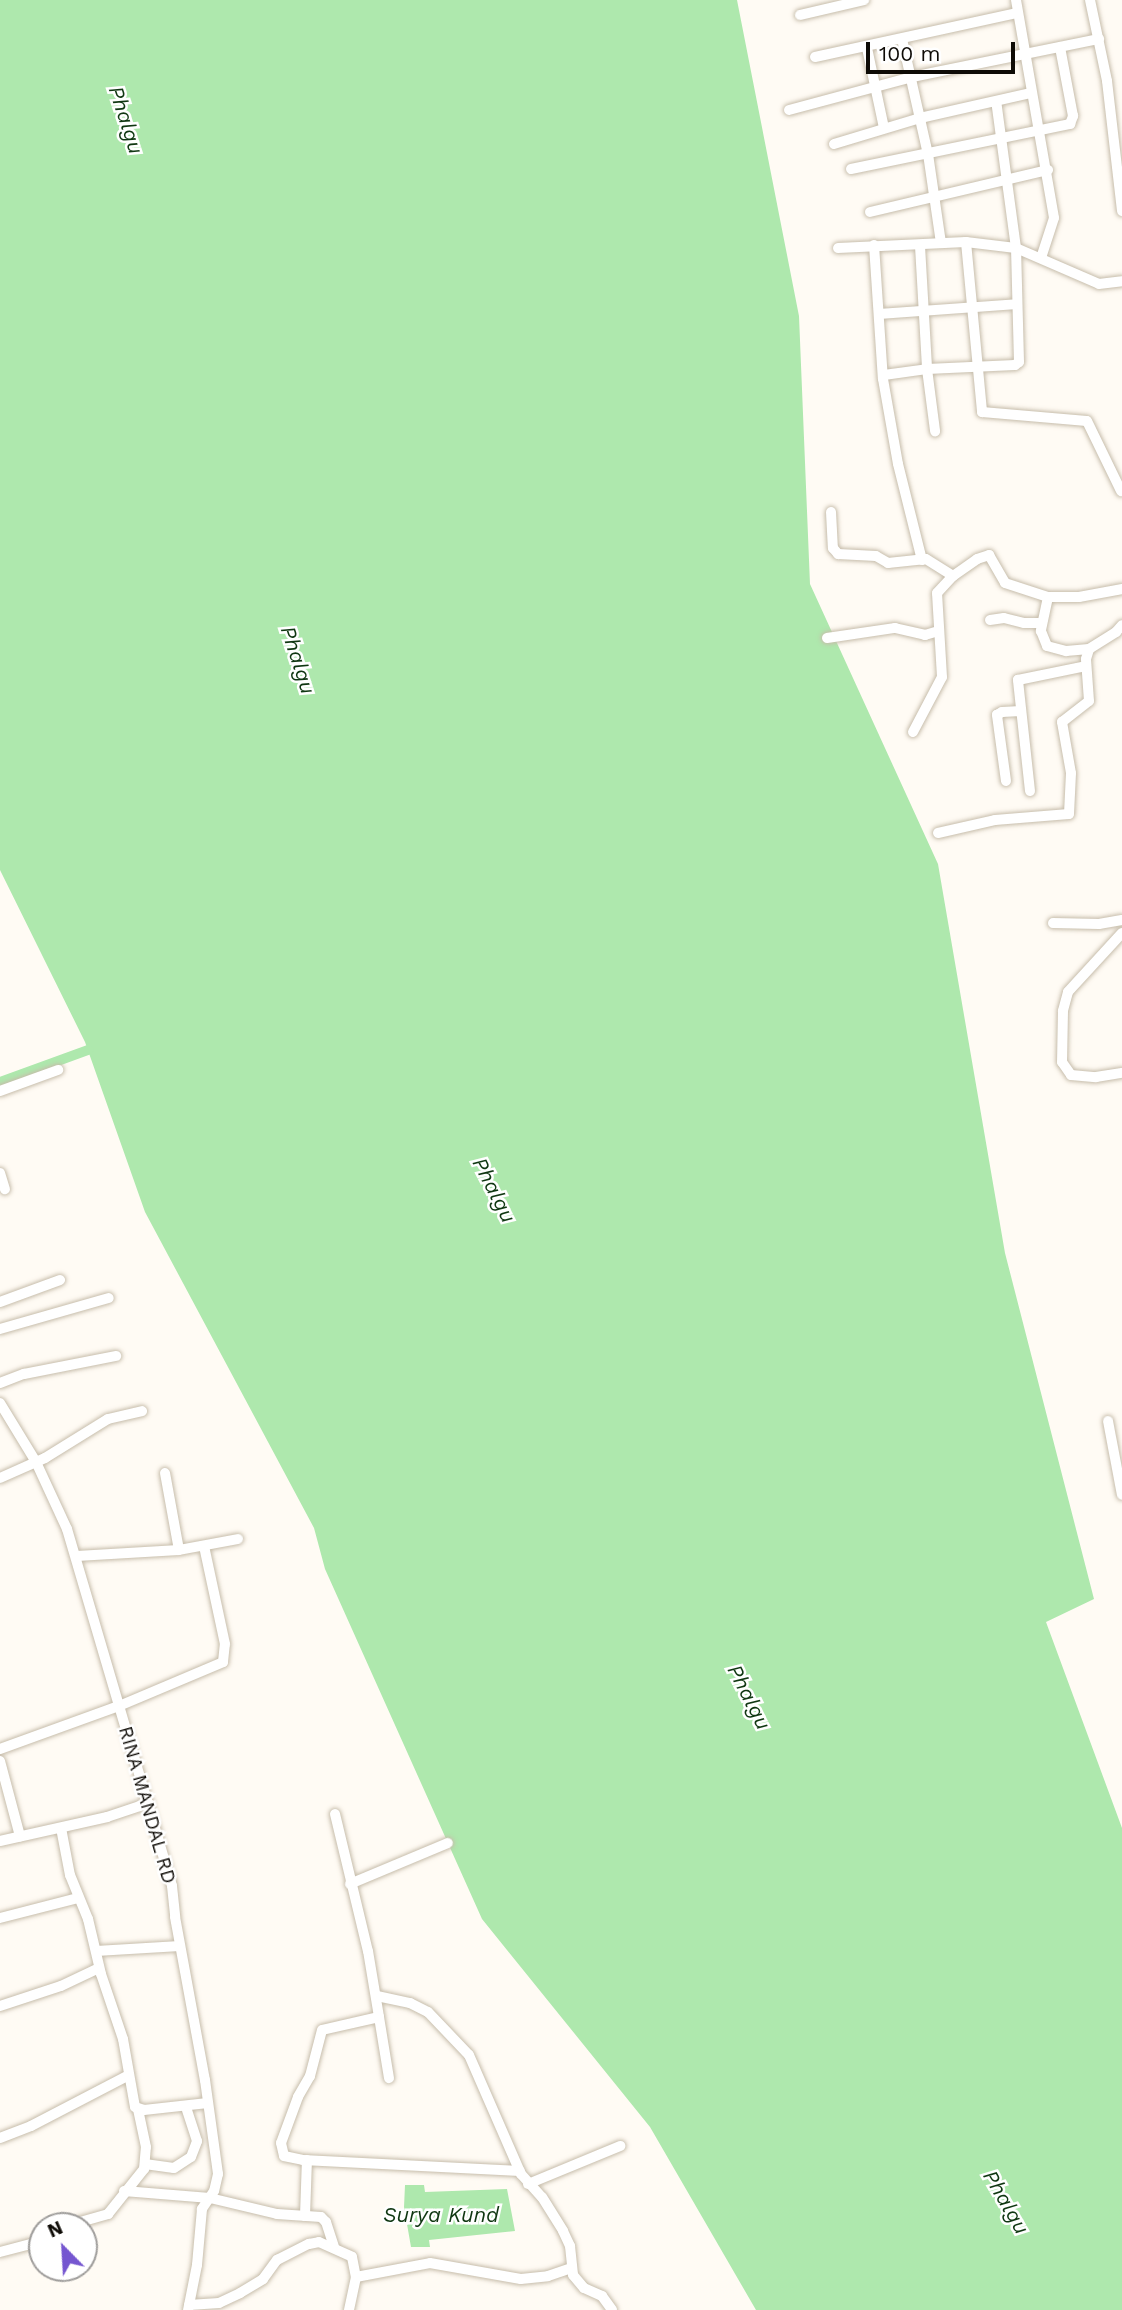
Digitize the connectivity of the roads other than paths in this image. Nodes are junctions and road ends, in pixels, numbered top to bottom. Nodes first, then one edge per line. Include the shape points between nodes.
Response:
1 (864, 0) edge
2 (1016, 0) edge
3 (1090, 0) edge
4 (1016, 13) junction
5 (800, 15) dead end
6 (902, 39) junction
7 (1099, 39) junction
8 (1060, 47) junction
9 (867, 48) junction
10 (1023, 52) junction
11 (815, 57) dead end
12 (912, 77) junction
13 (875, 87) junction
14 (1031, 93) junction
15 (996, 101) junction
16 (789, 110) dead end
17 (920, 118) junction
18 (1117, 121) edge
19 (884, 128) junction
20 (1038, 130) junction
21 (1000, 137) junction
22 (834, 145) dead end
23 (928, 154) junction
24 (851, 170) dead end
25 (1048, 170) junction
26 (1007, 178) junction
27 (935, 196) junction
28 (1122, 211) edge
29 (870, 212) dead end
30 (966, 242) junction
31 (941, 243) junction
32 (874, 245) junction
33 (920, 246) junction
34 (838, 248) dead end
35 (1016, 248) junction
36 (1042, 256) junction
37 (1122, 281) edge
38 (1017, 304) junction
39 (971, 307) junction
40 (924, 311) junction
41 (879, 314) junction
42 (976, 366) junction
43 (927, 369) junction
44 (884, 375) junction
45 (935, 431) dead end
46 (1121, 491) edge
47 (831, 512) dead end
48 (922, 560) junction
49 (953, 576) junction
50 (1122, 589) edge
51 (1048, 597) junction
52 (990, 620) dead end
53 (1041, 623) junction
54 (1122, 625) edge
55 (938, 631) junction
56 (827, 638) dead end
57 (1089, 649) junction
58 (1086, 666) junction
59 (1021, 712) junction
60 (913, 732) dead end
61 (1006, 781) dead end
62 (1030, 791) dead end
63 (938, 833) dead end
64 (1122, 920) edge
65 (1053, 923) dead end
66 (1122, 933) edge
67 (58, 1070) dead end
68 (1122, 1073) edge
69 (0, 1091) edge
70 (0, 1173) edge
71 (5, 1189) dead end
72 (60, 1280) dead end
73 (109, 1297) dead end
74 (0, 1302) edge
75 (0, 1329) edge
76 (116, 1356) dead end
77 (0, 1383) edge
78 (0, 1403) edge
79 (142, 1411) dead end
80 (1108, 1421) dead end
81 (36, 1462) junction
82 (165, 1473) dead end
83 (0, 1478) edge
84 (1122, 1495) edge
85 (237, 1539) dead end
86 (204, 1546) junction
87 (179, 1550) junction
88 (77, 1556) junction
89 (119, 1706) junction
90 (0, 1749) edge
91 (0, 1761) edge
92 (149, 1803) junction
93 (335, 1814) dead end
94 (61, 1828) junction
95 (20, 1836) junction
96 (0, 1841) edge
97 (448, 1843) dead end
98 (350, 1884) junction
99 (78, 1898) junction
100 (0, 1918) edge
101 (180, 1946) junction
102 (96, 1951) junction
103 (99, 1968) junction
104 (377, 1996) junction
105 (0, 2006) edge
106 (379, 2017) junction
107 (129, 2076) junction
108 (389, 2078) dead end
109 (208, 2103) junction
110 (186, 2107) junction
111 (138, 2110) junction
112 (0, 2138) edge
113 (620, 2146) dead end
114 (307, 2160) junction
115 (145, 2164) junction
116 (520, 2171) junction
117 (528, 2183) junction
118 (124, 2191) junction
119 (210, 2198) junction
120 (305, 2216) junction
121 (98, 2217) edge
122 (28, 2245) edge
123 (334, 2247) junction
124 (0, 2252) edge
125 (571, 2268) junction
126 (356, 2277) junction
127 (188, 2307) edge
128 (349, 2310) edge
129 (612, 2310) edge

1 - 5 street
2 - 4 street
3 - 7 street
4 - 6 street
4 - 10 street
6 - 9 street
6 - 12 street
7 - 8 street
7 - 18 street
8 - 10 street
8 - 20 street via 1073,121
9 - 11 street
9 - 13 street
10 - 12 street
10 - 14 street
12 - 13 street
12 - 17 street
13 - 16 street
13 - 19 street
14 - 15 street
14 - 20 street
15 - 17 street
15 - 21 street
17 - 19 street
17 - 23 street
18 - 28 street
19 - 22 street
20 - 21 street
20 - 25 street
21 - 23 street
21 - 26 street
23 - 24 street
23 - 27 street
25 - 26 street
25 - 36 street via 1054,218
26 - 27 street
26 - 35 street
27 - 29 street
27 - 31 street
30 - 31 street
30 - 35 street
30 - 39 street
31 - 33 street
32 - 33 street
32 - 34 street
32 - 41 street
33 - 40 street
35 - 36 street
35 - 38 street
36 - 37 street via 1099,284
38 - 39 street
38 - 42 street via 1018,364
39 - 40 street
39 - 42 street
40 - 41 street
40 - 43 street
41 - 44 street
42 - 43 street
42 - 46 street via 982,412 1087,421
43 - 44 street
43 - 45 street
44 - 48 street via 898,464
47 - 48 street via 833,548 838,554 876,556 888,563
48 - 49 street
49 - 51 street via 989,555 1005,583
49 - 55 street via 937,593
50 - 51 street
51 - 53 street
52 - 53 street
53 - 57 street via 1047,646 1066,651
54 - 57 street
55 - 56 street via 925,635 902,628
55 - 60 street via 942,677
57 - 58 street
58 - 59 street via 1018,679
58 - 63 street via 1089,701 1062,722 1071,773 1069,814 995,820
59 - 61 street via 997,715
59 - 62 street
64 - 65 street via 1099,925
66 - 68 street via 1068,992 1062,1062 1072,1075
67 - 69 street
70 - 71 street
72 - 74 street
73 - 75 street
76 - 77 street
78 - 81 street, RINA MANDAL RD
79 - 81 street via 108,1419
80 - 84 street
81 - 83 street
81 - 88 street, RINA MANDAL RD
82 - 87 street
85 - 86 street
86 - 87 street
86 - 89 street via 225,1644 223,1662
87 - 88 street
88 - 89 street, RINA MANDAL RD
89 - 90 street
89 - 92 street, RINA MANDAL RD
91 - 95 street
92 - 94 street
92 - 101 street, RINA MANDAL RD via 172,1886
93 - 98 street
94 - 95 street
94 - 99 street
95 - 96 street
97 - 98 street
98 - 104 street
99 - 100 street
99 - 102 street
101 - 102 street
101 - 109 street, RINA MANDAL RD
102 - 103 street
103 - 105 street
103 - 107 street via 123,2039
104 - 106 street
104 - 116 street via 421,2008 458,2041 474,2064
106 - 108 street
106 - 114 street via 326,2026 319,2034 310,2076 281,2143 284,2156
107 - 111 street
107 - 112 street
109 - 110 street
109 - 119 street, RINA MANDAL RD via 218,2174
110 - 111 street
110 - 115 street via 197,2141 191,2157 174,2168
111 - 115 street
113 - 117 street
114 - 116 street
114 - 120 street
115 - 118 street
116 - 117 street
117 - 125 street via 563,2231 570,2246
118 - 119 street
118 - 121 street via 108,2214
119 - 120 street
119 - 127 street, RINA MANDAL RD via 202,2209
120 - 123 street via 324,2219
122 - 124 street
123 - 126 street via 352,2257
123 - 127 street via 309,2244 277,2260 264,2279 240,2293 219,2303
125 - 126 street via 521,2279 430,2263
125 - 129 street via 579,2284 602,2296
126 - 128 street

